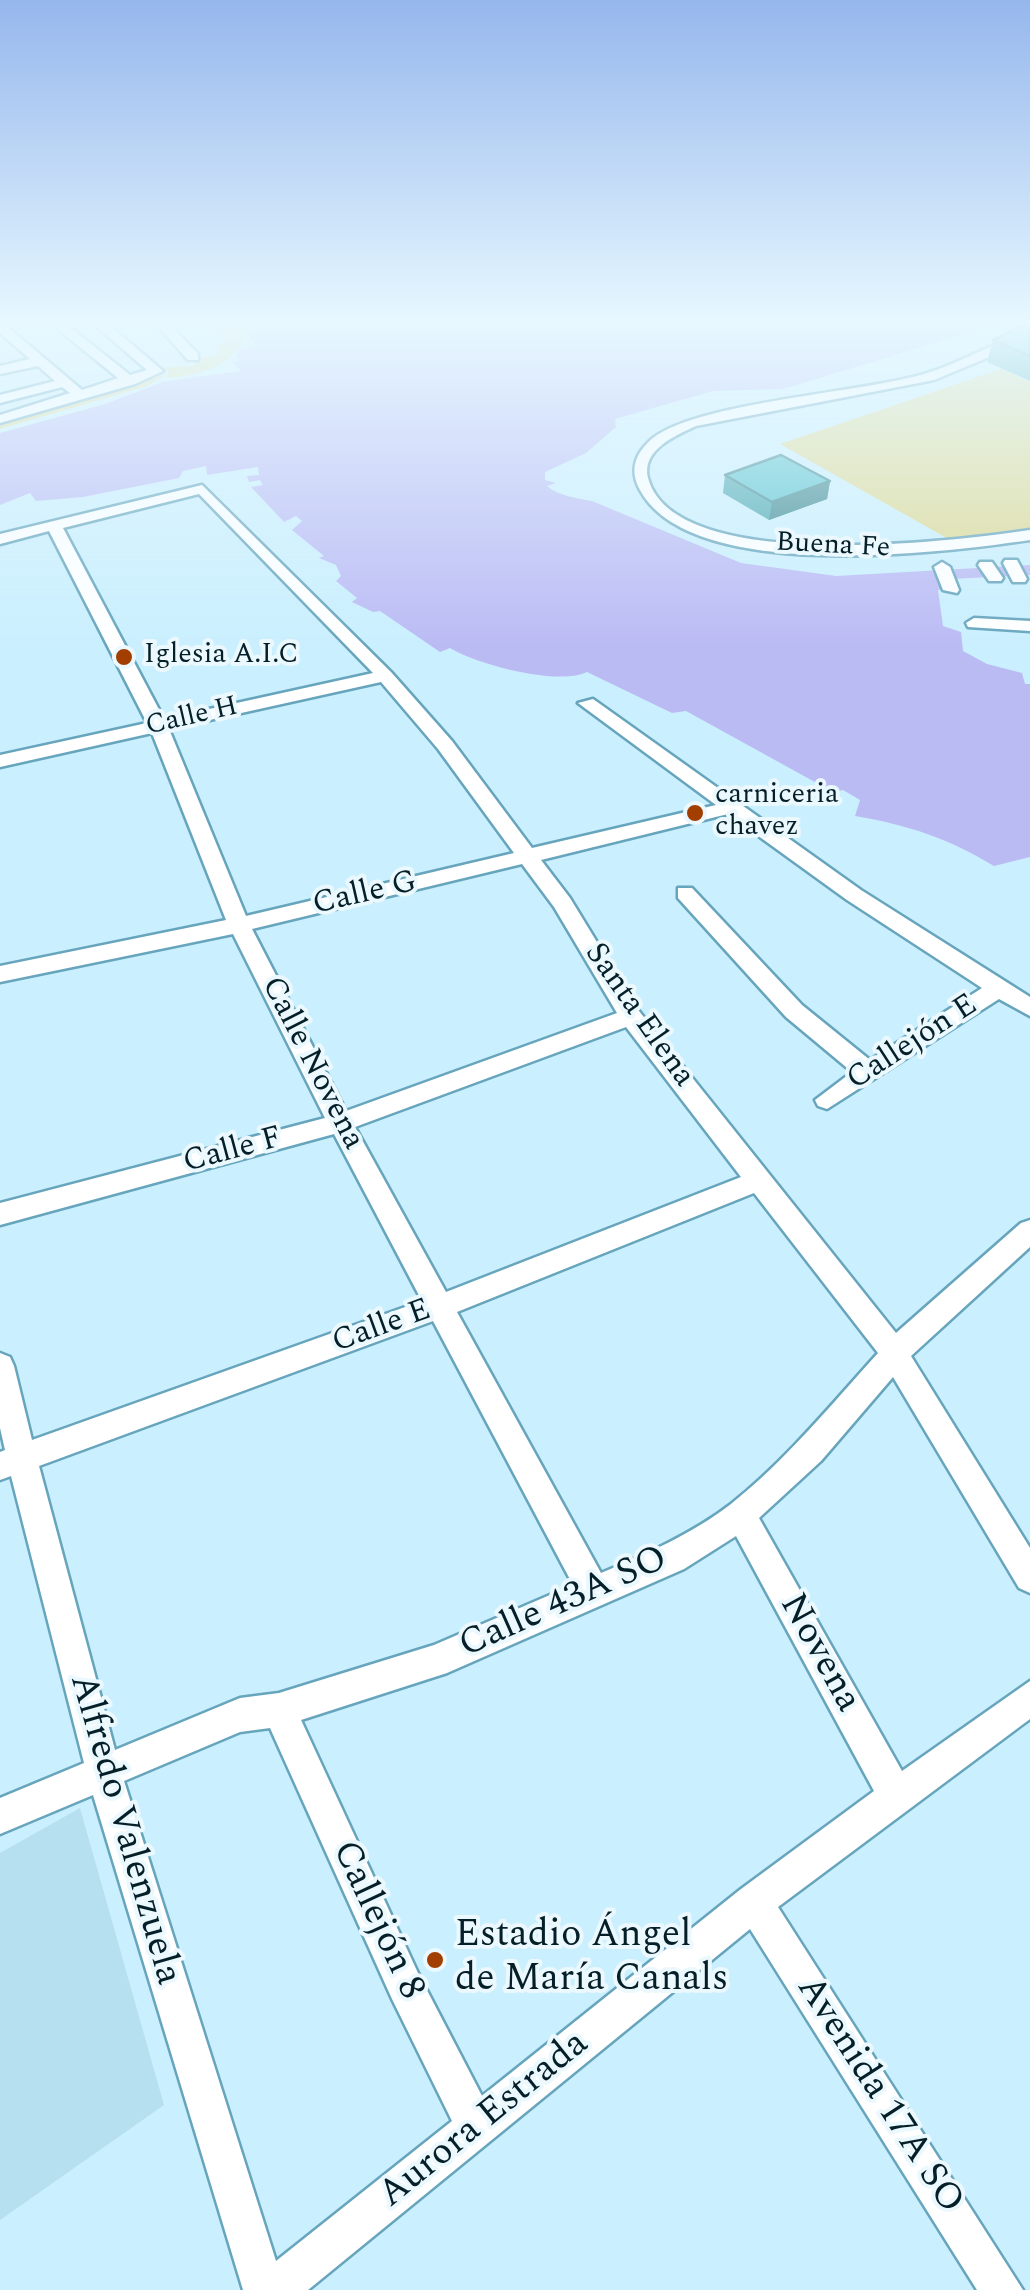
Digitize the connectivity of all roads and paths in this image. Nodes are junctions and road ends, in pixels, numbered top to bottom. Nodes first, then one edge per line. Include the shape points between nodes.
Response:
1 (673, 432) edge
2 (53, 524) junction
3 (1030, 535) edge
4 (0, 540) edge
5 (974, 623) dead end
6 (1030, 626) edge
7 (385, 676) junction
8 (587, 703) dead end
9 (158, 726) junction
10 (0, 761) edge
11 (729, 808) junction
12 (528, 856) junction
13 (685, 893) dead end
14 (239, 925) junction
15 (0, 974) edge
16 (999, 988) junction
17 (1030, 1008) edge
18 (631, 1017) junction
19 (870, 1073) junction
20 (827, 1100) dead end
21 (340, 1123) junction
22 (760, 1180) junction
23 (0, 1214) edge
24 (1030, 1231) edge
25 (438, 1307) junction
26 (895, 1354) junction
27 (0, 1366) edge
28 (10, 1462) edge
29 (741, 1515) junction
30 (1030, 1576) edge
31 (594, 1592) junction
32 (1030, 1698) edge
33 (279, 1710) junction
34 (103, 1772) junction
35 (895, 1794) junction
36 (0, 1816) edge
37 (754, 1902) junction
38 (478, 2130) junction
39 (264, 2290) edge
40 (274, 2290) edge
41 (1002, 2290) edge

1 - 3 street, Buena Fe via 642,458 640,478 648,494 682,521 738,540 884,552
2 - 4 street
2 - 7 street, Santa Elena via 202,489
2 - 9 street, Calle Novena
5 - 6 street
7 - 9 street, Calle H
7 - 12 street, Santa Elena
8 - 11 street
9 - 10 street, Calle H
9 - 14 street, Calle Novena
11 - 12 street, Calle G
11 - 16 street
12 - 14 street, Calle G
12 - 18 street, Santa Elena
13 - 19 street via 794,1011
14 - 15 street, Calle G
14 - 21 street, Calle Novena
16 - 17 street
16 - 19 street, Callejón E
18 - 21 street, Calle F
18 - 22 street, Santa Elena
19 - 20 street, Callejón E
21 - 23 street, Calle F
21 - 25 street, Calle Novena
22 - 25 street, Calle E
22 - 26 street, Santa Elena
24 - 26 street, Calle 43A SO
25 - 28 street, Calle E
25 - 31 street, Calle Novena
26 - 29 street, Calle 43A SO via 810,1451
26 - 30 street, Santa Elena
27 - 28 street, Alfredo Valenzuela
28 - 34 street, Alfredo Valenzuela
29 - 31 street, Calle 43A SO via 673,1558
29 - 35 street, Novena
31 - 33 street, Calle 43A SO via 435,1661
32 - 35 street, Aurora Estrada
33 - 34 street, Calle 43A SO via 240,1715
33 - 38 street, Callejón 8 via 404,1986
34 - 36 street, Calle 43A SO
34 - 39 street, Alfredo Valenzuela
35 - 37 street, Aurora Estrada
37 - 38 street, Aurora Estrada
37 - 41 street, Avenida 17A SO
38 - 40 street, Aurora Estrada

